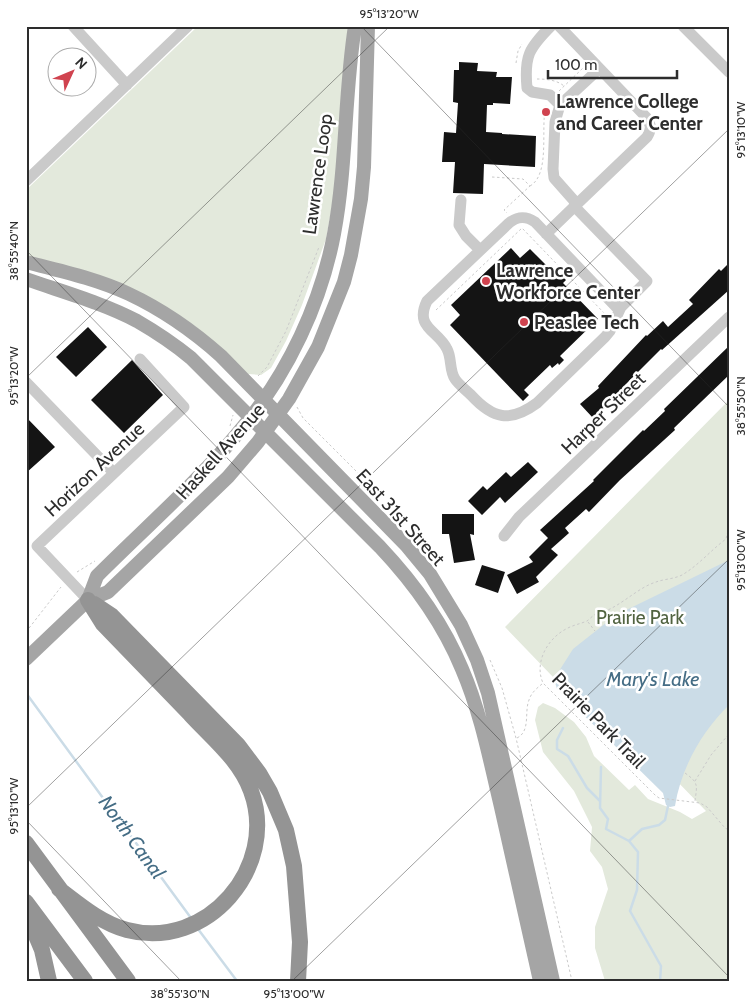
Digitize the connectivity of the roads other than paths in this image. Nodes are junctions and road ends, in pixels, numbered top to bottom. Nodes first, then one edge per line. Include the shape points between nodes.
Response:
1 (73, 26) edge
2 (188, 26) edge
3 (355, 26) edge
4 (368, 26) edge
5 (551, 26) edge
6 (559, 26) edge
7 (685, 27) edge
8 (599, 69) junction
9 (729, 72) edge
10 (127, 85) junction
11 (560, 105) junction
12 (26, 181) edge
13 (461, 200) dead end
14 (576, 205) junction
15 (546, 234) junction
16 (480, 250) junction
17 (26, 262) edge
18 (26, 279) edge
19 (619, 310) junction
20 (729, 316) edge
21 (140, 359) dead end
22 (26, 382) edge
23 (264, 399) junction
24 (279, 415) junction
25 (251, 416) junction
26 (267, 432) junction
27 (114, 473) junction
28 (504, 536) dead end
29 (88, 600) junction
30 (27, 659) edge
31 (26, 843) edge
32 (59, 889) junction
33 (26, 902) edge
34 (26, 912) edge
35 (49, 981) edge
36 (85, 981) edge
37 (128, 981) edge
38 (298, 981) edge
39 (540, 981) edge
40 (553, 981) edge

1 - 10 street
2 - 10 street
3 - 23 main road, Haskell Avenue via 340,196 332,242 320,286 303,328
4 - 24 main road, Haskell Avenue via 363,175 351,255 318,347
5 - 11 street via 534,43 528,55 526,88 550,95
6 - 8 street
7 - 9 street
8 - 11 street
8 - 14 street via 646,117 651,131
10 - 12 street
11 - 14 street via 555,122 554,178
13 - 16 street via 459,225
14 - 15 street
14 - 19 street via 647,281
15 - 16 street via 530,219 515,218
15 - 19 street
16 - 19 street via 427,301 422,314 424,322 448,349 454,378 480,406 490,412 510,417 537,403 606,338
17 - 23 main road, East 31st Street via 111,287 162,312 202,340
18 - 25 main road, East 31st Street via 120,313 155,332 191,358
20 - 28 street, Harper Street
21 - 27 street, Horizon Avenue via 184,407
22 - 27 street
23 - 24 main road, East 31st Street
23 - 25 main road, Haskell Avenue
24 - 26 main road, Haskell Avenue
24 - 40 main road, East 31st Street via 406,545 440,590 470,643 488,693
25 - 26 main road, East 31st Street
25 - 29 main road, Haskell Avenue via 217,457 97,576
26 - 29 main road, Haskell Avenue via 228,476 108,592
26 - 39 main road, East 31st Street via 400,568 433,614 454,651 484,734
27 - 29 street, Horizon Avenue via 37,546
29 - 30 main road, Haskell Avenue
29 - 32 highway via 103,624 239,767 250,788 257,813 258,833 246,877 230,897 217,910 181,929 145,933 118,927 92,914
29 - 38 highway via 112,616 238,745 270,792 286,830 294,866 300,942
31 - 32 highway
32 - 37 highway
33 - 36 highway
34 - 35 highway via 42,950

